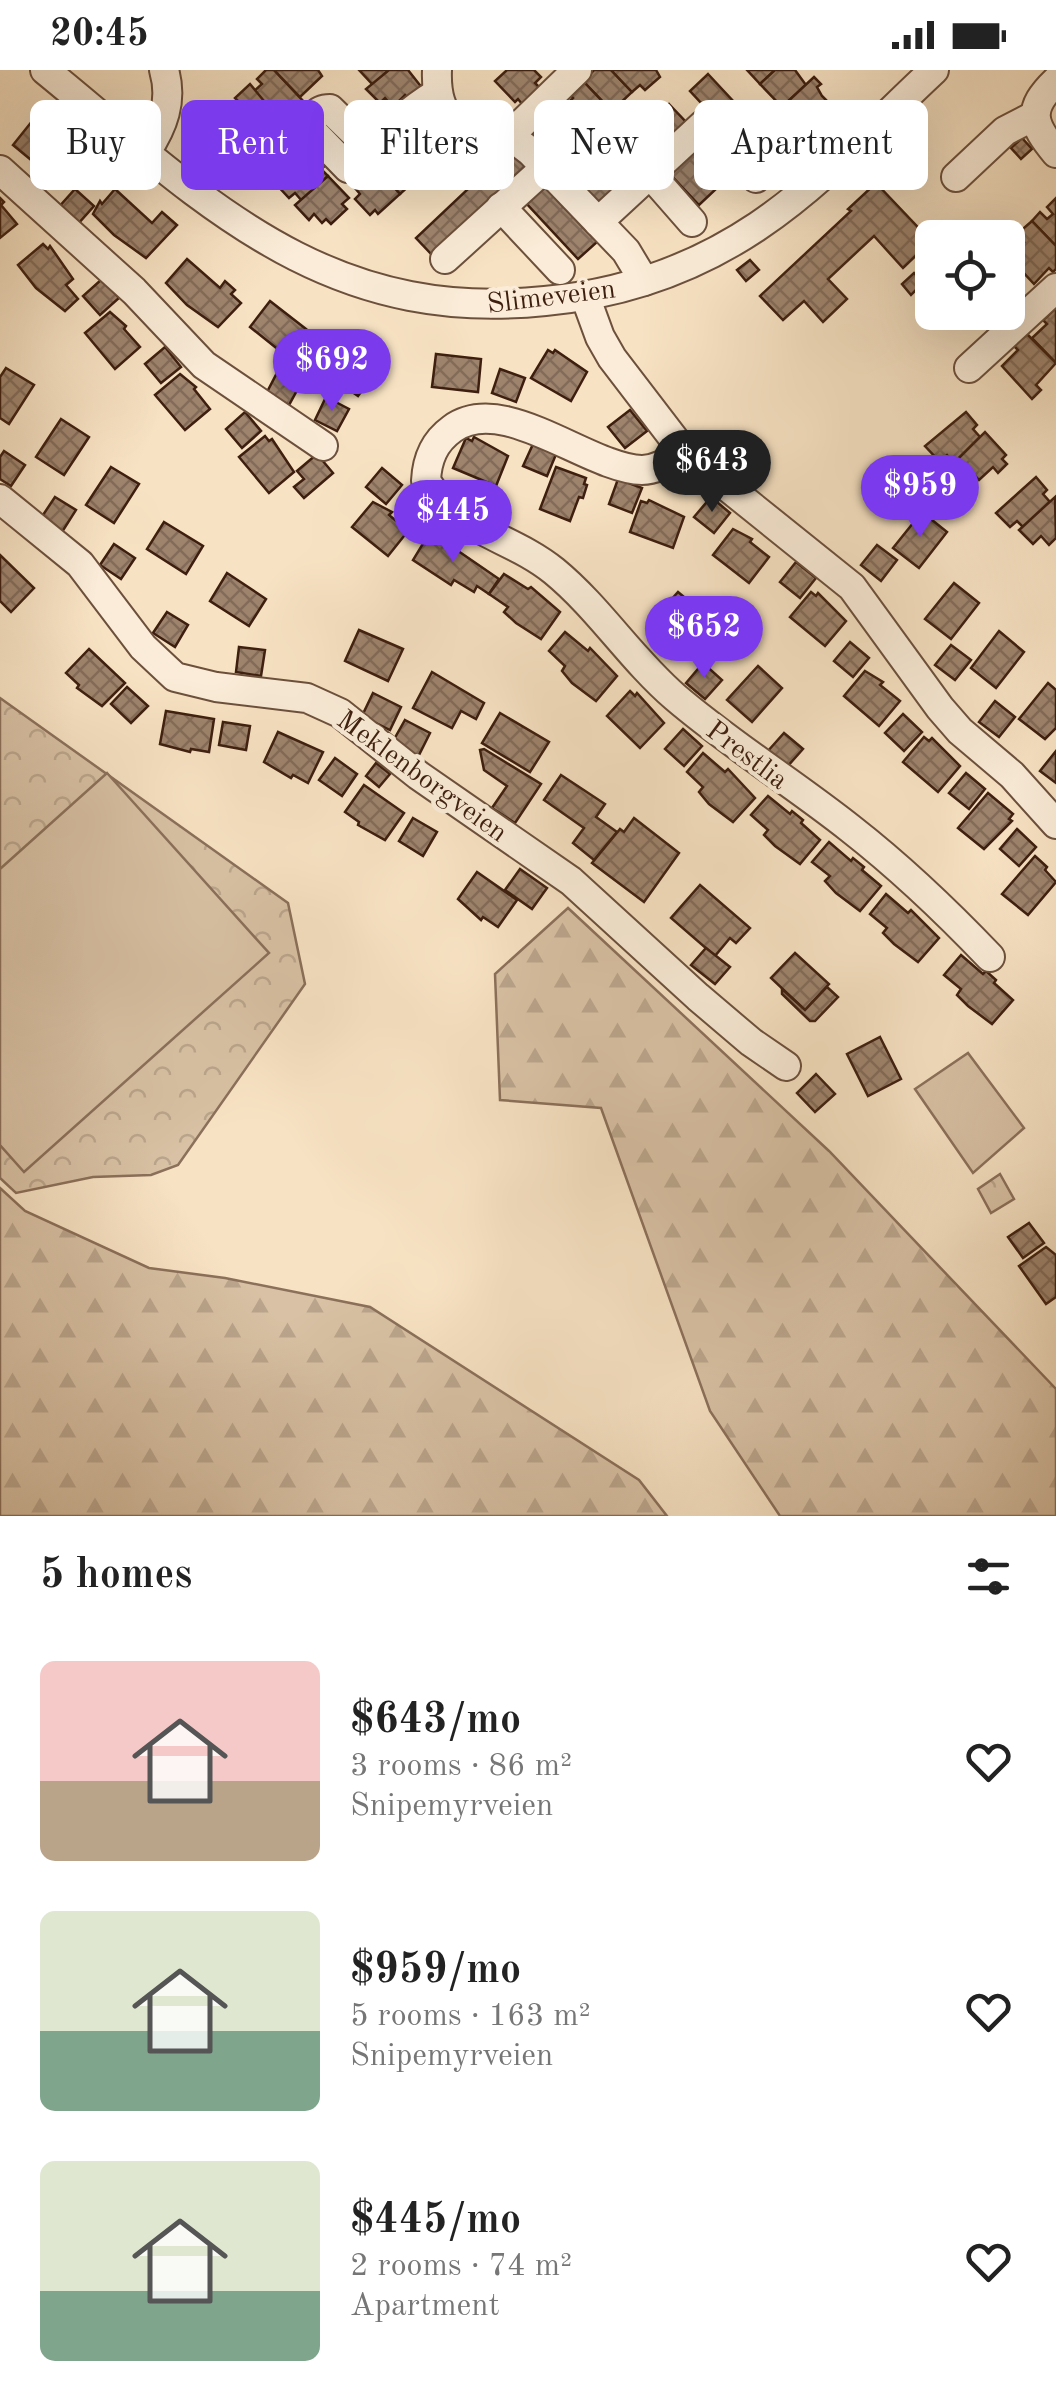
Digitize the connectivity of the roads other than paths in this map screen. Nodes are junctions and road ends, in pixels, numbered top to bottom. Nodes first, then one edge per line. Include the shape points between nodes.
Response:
1 (46, 70) edge
2 (164, 70) edge
3 (934, 70) edge
4 (563, 74) edge
5 (1056, 81) edge
6 (83, 100) edge
7 (1034, 116) junction
8 (161, 126) edge
9 (514, 130) edge
10 (694, 133) edge
11 (514, 141) edge
12 (674, 152) edge
13 (1056, 153) edge
14 (534, 157) edge
15 (161, 164) edge
16 (0, 170) edge
17 (956, 177) dead end
18 (534, 178) edge
19 (567, 190) edge
20 (633, 190) edge
21 (664, 190) edge
22 (502, 207) junction
23 (598, 222) junction
24 (692, 222) dead end
25 (444, 259) dead end
26 (560, 270) dead end
27 (644, 281) junction
28 (1056, 288) edge
29 (585, 296) junction
30 (969, 368) dead end
31 (323, 446) dead end
32 (684, 452) junction
33 (0, 500) edge
34 (1056, 824) edge
35 (990, 957) dead end
36 (786, 1066) dead end

1 - 6 street, Slimeveien
2 - 8 street via 168,96
3 - 27 street, Slimeveien via 762,223 695,262
4 - 9 street
5 - 7 street
7 - 13 street
7 - 17 street via 1005,131
10 - 12 street
11 - 14 street
15 - 29 street, Slimeveien via 275,246 365,287 479,306
16 - 31 street via 134,290 204,365
18 - 22 street
19 - 23 street
20 - 23 street
21 - 24 street
22 - 25 street
22 - 26 street
23 - 27 street
27 - 29 street, Slimeveien
28 - 30 street
29 - 32 street via 612,358
32 - 34 street via 852,586 940,708
32 - 35 street, Prestlia via 656,469 628,469 542,434 480,418 445,434 433,450 426,482 452,515 526,551 562,578 670,693 934,898
33 - 36 street, Meklenborgveien via 80,564 142,647 176,677 307,698 340,714 572,881 711,1008

